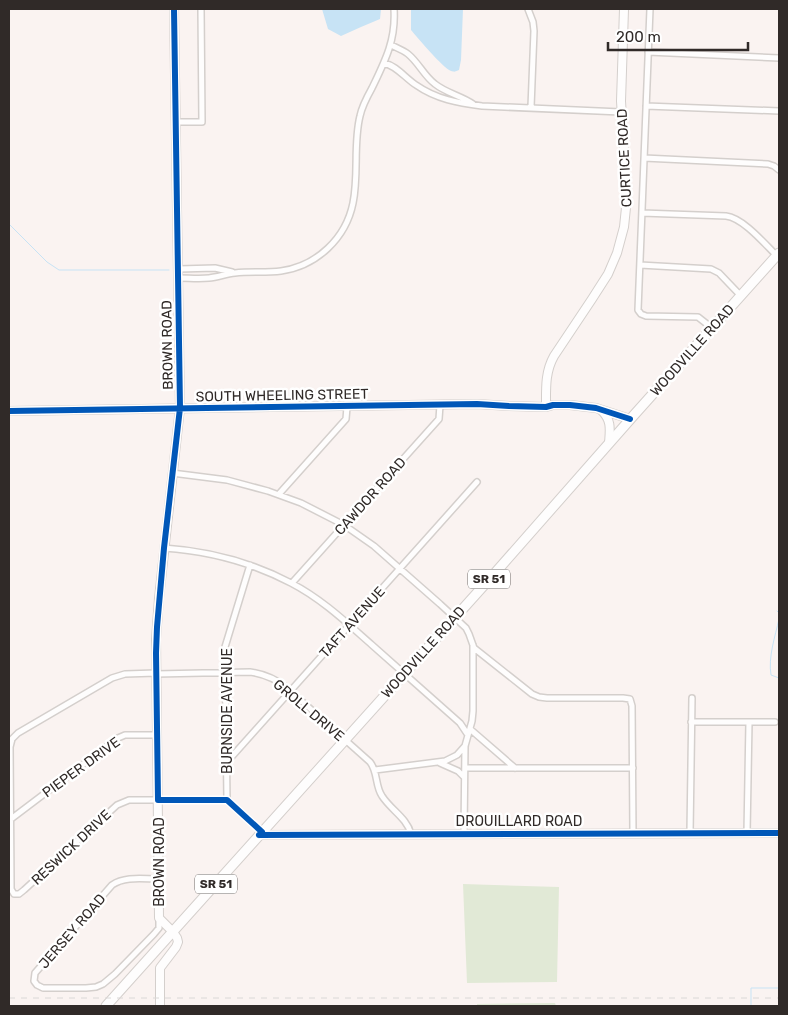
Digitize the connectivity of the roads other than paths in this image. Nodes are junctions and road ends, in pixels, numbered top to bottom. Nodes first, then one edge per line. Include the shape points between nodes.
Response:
1 (174, 9) edge
2 (201, 9) edge
3 (394, 9) edge
4 (528, 9) edge
5 (624, 9) edge
6 (650, 9) edge
7 (391, 45) junction
8 (648, 52) junction
9 (779, 58) edge
10 (384, 63) junction
11 (473, 105) junction
12 (646, 106) junction
13 (531, 107) junction
14 (779, 111) edge
15 (622, 112) junction
16 (176, 122) junction
17 (644, 158) junction
18 (779, 170) edge
19 (642, 212) junction
20 (778, 254) edge
21 (640, 265) junction
22 (179, 269) junction
23 (235, 272) junction
24 (179, 278) junction
25 (741, 296) junction
26 (712, 328) junction
27 (440, 405) junction
28 (546, 406) junction
29 (347, 407) junction
30 (180, 408) junction
31 (599, 409) junction
32 (9, 410) edge
33 (630, 419) junction
34 (609, 443) junction
35 (172, 473) junction
36 (478, 482) dead end
37 (279, 494) junction
38 (344, 525) junction
39 (164, 548) junction
40 (250, 565) junction
41 (400, 568) junction
42 (292, 583) junction
43 (454, 617) junction
44 (349, 625) junction
45 (472, 645) junction
46 (225, 672) junction
47 (156, 673) junction
48 (404, 673) junction
49 (290, 691) junction
50 (692, 698) dead end
51 (691, 722) junction
52 (749, 722) junction
53 (775, 722) dead end
54 (470, 728) junction
55 (158, 735) junction
56 (468, 735) junction
57 (345, 739) junction
58 (465, 746) junction
59 (226, 762) junction
60 (439, 762) junction
61 (465, 768) junction
62 (515, 768) junction
63 (633, 768) junction
64 (375, 770) junction
65 (465, 778) junction
66 (158, 800) junction
67 (227, 800) junction
68 (10, 819) junction
69 (633, 833) junction
70 (690, 833) junction
71 (747, 833) junction
72 (779, 833) edge
73 (260, 834) junction
74 (411, 834) junction
75 (464, 834) junction
76 (158, 880) junction
77 (159, 918) junction
78 (173, 932) junction
79 (106, 1006) edge
80 (160, 1006) edge

1 - 16 street, BROWN ROAD
2 - 16 street via 202,122
3 - 7 street
4 - 13 street via 534,31
5 - 15 street, CURTICE ROAD
6 - 8 street
7 - 10 street
7 - 11 street via 409,55 434,84
8 - 9 street
8 - 12 street
10 - 11 street via 437,97
10 - 23 street via 360,115 354,199 340,234 323,252 299,266 280,271
11 - 13 street
12 - 14 street
12 - 17 street
13 - 15 street
15 - 28 street, CURTICE ROAD via 626,203 621,243 603,283 551,362 546,377
16 - 22 street, BROWN ROAD
17 - 18 street via 768,164
17 - 19 street
19 - 20 street via 733,217
19 - 21 street
20 - 25 main road, WOODVILLE ROAD / SR 51
21 - 25 street via 714,270
21 - 26 street via 640,313 698,318
22 - 23 street via 215,268
22 - 24 street, BROWN ROAD
23 - 24 street via 210,278
24 - 30 street, BROWN ROAD
25 - 26 main road, WOODVILLE ROAD / SR 51
26 - 33 main road, WOODVILLE ROAD / SR 51
27 - 28 street, SOUTH WHEELING STREET
27 - 29 street, SOUTH WHEELING STREET
27 - 38 street, CAWDOR ROAD via 439,419
28 - 31 street, SOUTH WHEELING STREET
29 - 30 street, SOUTH WHEELING STREET
29 - 37 street via 346,419
30 - 32 street, SOUTH WHEELING STREET
30 - 35 street, BROWN ROAD
31 - 33 street, SOUTH WHEELING STREET
31 - 34 street via 610,423
33 - 34 main road, WOODVILLE ROAD / SR 51
34 - 43 main road, WOODVILLE ROAD / SR 51
35 - 37 street via 228,480
35 - 39 street, BROWN ROAD
36 - 41 street, TAFT AVENUE
37 - 38 street
38 - 41 street
38 - 42 street, CAWDOR ROAD
39 - 40 street via 208,553
39 - 47 street, BROWN ROAD
40 - 42 street
40 - 46 street, BURNSIDE AVENUE via 225,644
41 - 43 street
41 - 44 street, TAFT AVENUE
42 - 44 street
43 - 45 street via 468,630
43 - 48 main road, WOODVILLE ROAD / SR 51
44 - 48 street
44 - 49 street, TAFT AVENUE
45 - 54 street via 473,711
45 - 63 street via 539,697 630,699
46 - 47 street, GROLL DRIVE
46 - 49 street, GROLL DRIVE via 266,675
46 - 59 street, BURNSIDE AVENUE
47 - 55 street, BROWN ROAD
47 - 68 street, GROLL DRIVE via 125,674 112,678 18,733 10,747
48 - 56 street via 460,723
48 - 57 main road, WOODVILLE ROAD / SR 51
49 - 57 street, GROLL DRIVE
49 - 59 street, TAFT AVENUE
50 - 51 street
51 - 52 street
51 - 70 street
52 - 53 street
52 - 71 street
54 - 56 street
54 - 62 street
55 - 66 street, BROWN ROAD
55 - 68 street, PIEPER DRIVE via 118,738
56 - 58 street
57 - 64 street, GROLL DRIVE
57 - 73 main road, WOODVILLE ROAD / SR 51
58 - 60 street via 457,755
58 - 61 street
59 - 67 street, BURNSIDE AVENUE
60 - 64 street
60 - 65 street
61 - 62 street
61 - 65 street
62 - 63 street
63 - 69 street
64 - 74 street, GROLL DRIVE via 380,793 406,823
65 - 75 street
66 - 67 street, RESWICK DRIVE
66 - 68 street, RESWICK DRIVE via 129,800 117,805 19,894 14,894 11,889
66 - 76 street, BROWN ROAD
67 - 73 street
69 - 70 street, DROUILLARD ROAD
69 - 75 street, DROUILLARD ROAD
70 - 71 street, DROUILLARD ROAD
71 - 72 street, DROUILLARD ROAD
73 - 74 street, DROUILLARD ROAD
73 - 78 main road, WOODVILLE ROAD / SR 51
74 - 75 street, DROUILLARD ROAD
76 - 77 street, BROWN ROAD
76 - 77 street, JERSEY ROAD via 126,879 112,885 39,968 33,979 35,984 43,988 75,988 96,987 108,981 157,931
77 - 78 street, BROWN ROAD
78 - 79 main road, WOODVILLE ROAD / SR 51
78 - 80 street via 178,942 160,968

